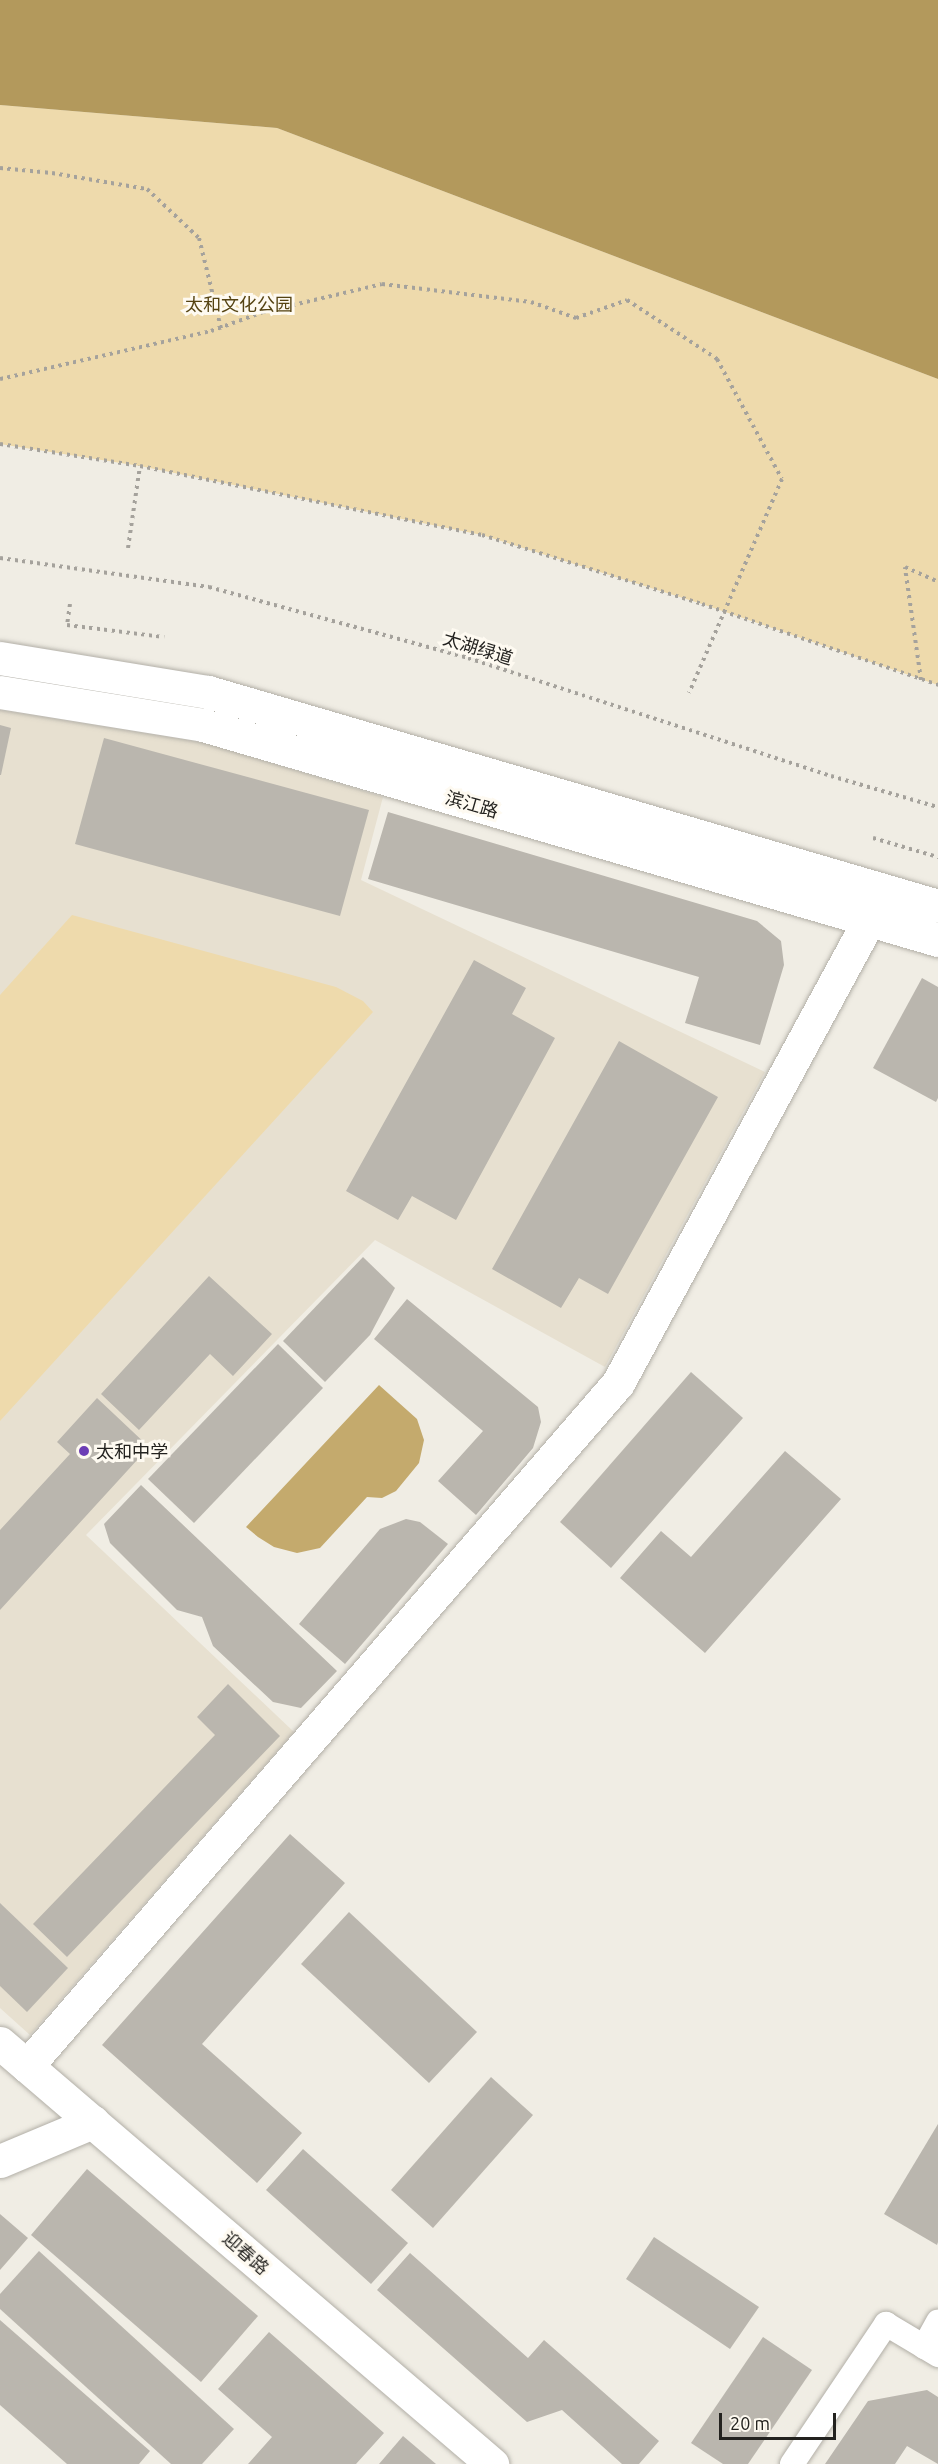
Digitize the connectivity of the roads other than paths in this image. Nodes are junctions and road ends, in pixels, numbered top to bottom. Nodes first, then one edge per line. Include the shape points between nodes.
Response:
1 (0, 658) edge
2 (0, 692) edge
3 (938, 906) edge
4 (869, 920) junction
5 (938, 940) edge
6 (0, 2043) edge
7 (27, 2066) junction
8 (93, 2122) junction
9 (0, 2161) edge
10 (938, 2322) edge
11 (931, 2351) edge
12 (492, 2464) edge
13 (792, 2464) edge

1 - 3 street, 滨江路 via 208,692
2 - 4 street, 滨江路 via 203,725
4 - 5 street, 滨江路
4 - 7 street via 618,1383
6 - 7 street, 迎春路
7 - 8 street, 迎春路
8 - 9 street
8 - 12 street, 迎春路
10 - 11 lane
11 - 13 lane via 886,2324

